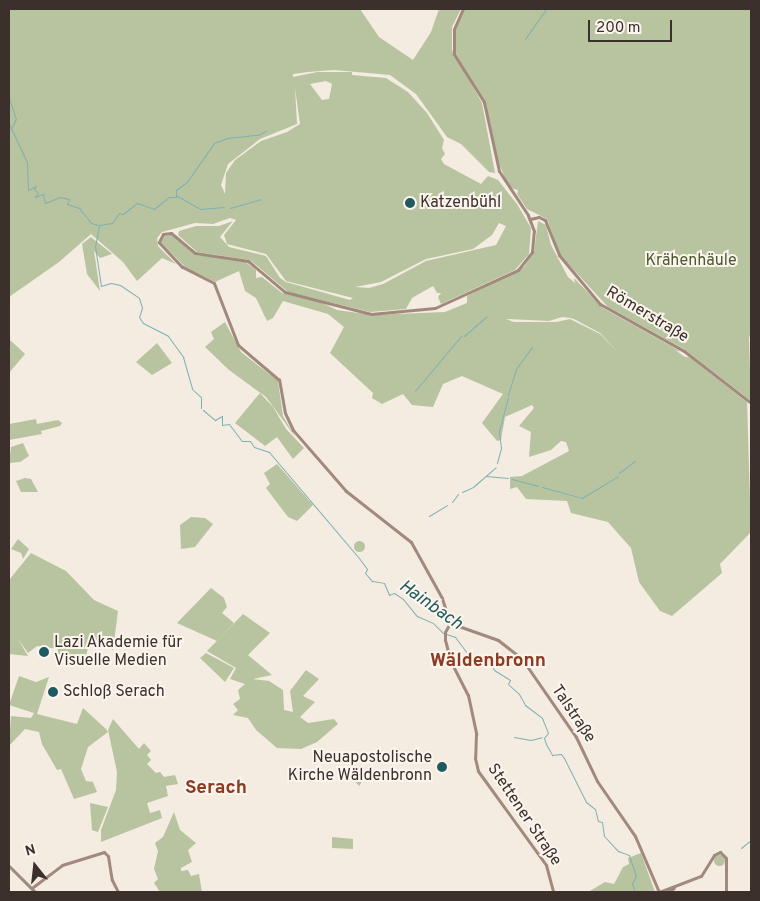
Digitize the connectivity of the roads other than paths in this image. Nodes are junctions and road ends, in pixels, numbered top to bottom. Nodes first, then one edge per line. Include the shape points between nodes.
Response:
1 (463, 9) edge
2 (530, 219) junction
3 (751, 403) edge
4 (450, 623) junction
5 (9, 866) edge
6 (676, 886) junction
7 (33, 887) junction
8 (35, 892) edge
9 (118, 892) edge
10 (220, 892) edge
11 (236, 892) edge
12 (553, 892) edge
13 (658, 892) edge
14 (668, 892) edge
15 (726, 892) edge

1 - 2 main road via 454,29 453,50 484,102 493,155 502,178
2 - 3 main road, Römerstraße via 539,216 545,220 559,256 600,304 678,348
2 - 4 main road via 533,249 528,260 516,272 435,308 386,314 352,310 287,293 271,284 248,261 197,254 172,234 162,235 159,243 185,269 215,285 230,330 243,351 278,379 284,413 293,430 346,491 411,542 441,596
4 - 12 main road, Stettener Straße via 444,633 450,660 469,699 478,771 547,868
4 - 13 main road, Talstraße via 498,640 520,658 577,740 594,776 633,831
5 - 7 main road
6 - 13 main road
6 - 14 main road
6 - 15 main road via 702,875 713,856 720,852 726,858
7 - 8 main road
7 - 9 main road via 62,865 104,852
10 - 11 main road

